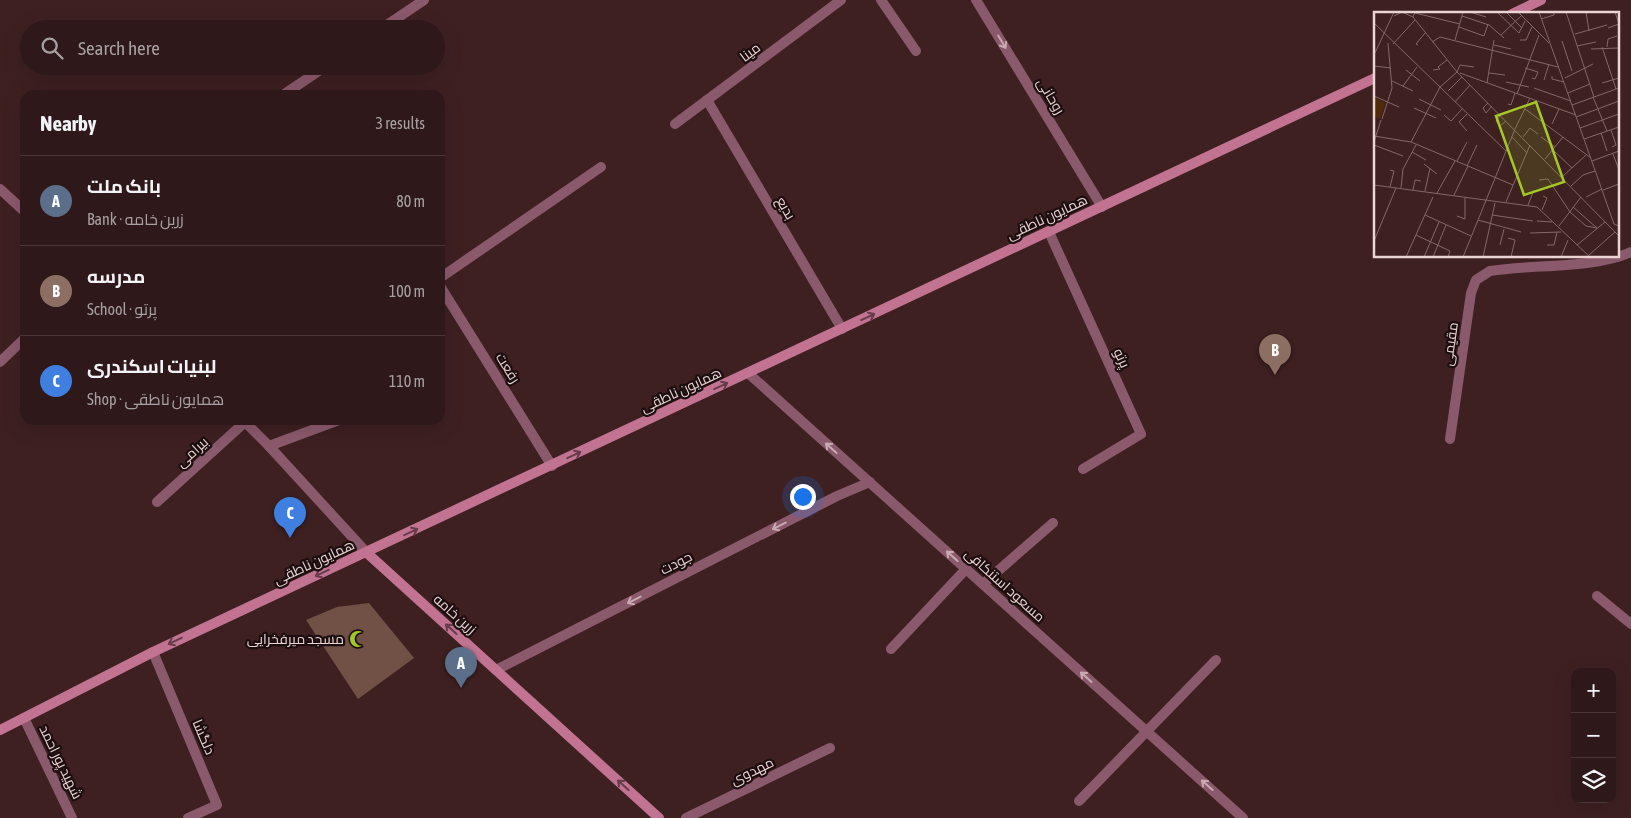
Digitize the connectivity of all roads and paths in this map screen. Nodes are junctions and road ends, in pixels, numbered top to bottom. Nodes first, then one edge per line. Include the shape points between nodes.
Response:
1 (424, 0) edge
2 (841, 0) edge
3 (881, 0) edge
4 (977, 0) edge
5 (1536, 1) edge
6 (1516, 12) edge
7 (394, 20) edge
8 (916, 51) dead end
9 (313, 75) edge
10 (1374, 78) edge
11 (290, 90) edge
12 (708, 100) junction
13 (675, 124) dead end
14 (601, 167) dead end
15 (0, 189) edge
16 (20, 207) edge
17 (1102, 207) junction
18 (1048, 232) junction
19 (1631, 252) edge
20 (1618, 257) edge
21 (1612, 258) edge
22 (445, 275) edge
23 (445, 294) edge
24 (842, 329) junction
25 (20, 343) edge
26 (0, 362) edge
27 (748, 373) junction
28 (240, 425) edge
29 (248, 425) edge
30 (326, 425) edge
31 (1450, 439) dead end
32 (269, 446) junction
33 (552, 466) junction
34 (1083, 470) dead end
35 (870, 482) junction
36 (157, 502) dead end
37 (1053, 523) dead end
38 (367, 552) junction
39 (966, 569) junction
40 (983, 584) junction
41 (1597, 596) dead end
42 (1631, 624) edge
43 (891, 649) dead end
44 (153, 652) junction
45 (1216, 660) dead end
46 (496, 670) junction
47 (24, 718) junction
48 (0, 730) edge
49 (1148, 732) junction
50 (830, 748) dead end
51 (1079, 801) dead end
52 (72, 818) edge
53 (188, 818) edge
54 (659, 818) edge
55 (686, 818) edge
56 (1243, 818) edge

1 - 7 street
2 - 12 street, مینا
3 - 8 street
4 -> 17 street, روحانی
5 - 6 main road
9 - 11 street
10 - 17 main road, همایون ناطقی
12 - 13 street, مینا
12 - 24 street, بدیع
14 - 22 street
15 - 16 street
17 - 18 main road, همایون ناطقی
24 -> 18 main road, همایون ناطقی
18 - 34 street, پرتو via 1141,434
19 - 20 street, مقیمی
21 - 31 street, مقیمی via 1499,270 1483,274 1476,280
23 - 33 street, رفعت
24 - 27 main road, همایون ناطقی
25 - 26 street
33 -> 27 main road, همایون ناطقی
35 -> 27 street, مسعود استنکافی
28 - 36 street, بیرامی
29 - 32 street, زرین خامه
30 - 32 street
32 - 38 street, زرین خامه
38 -> 33 main road, همایون ناطقی
39 -> 35 street, مسعود استنکافی
35 -> 46 street, جودت
37 - 40 street
38 -> 44 main road, همایون ناطقی
46 -> 38 main road, زرین خامه
39 - 40 street, مسعود استنکافی
39 - 43 street
49 -> 40 street, مسعود استنکافی
41 - 42 street
44 - 47 main road, همایون ناطقی
44 - 53 street, دلگشا via 216,805
45 - 49 street
54 -> 46 main road, زرین خامه
47 - 48 main road, همایون ناطقی
47 - 52 street, شهید پور احمد
49 - 51 street
56 -> 49 street, مسعود استنکافی
50 - 55 street, مهدوی

